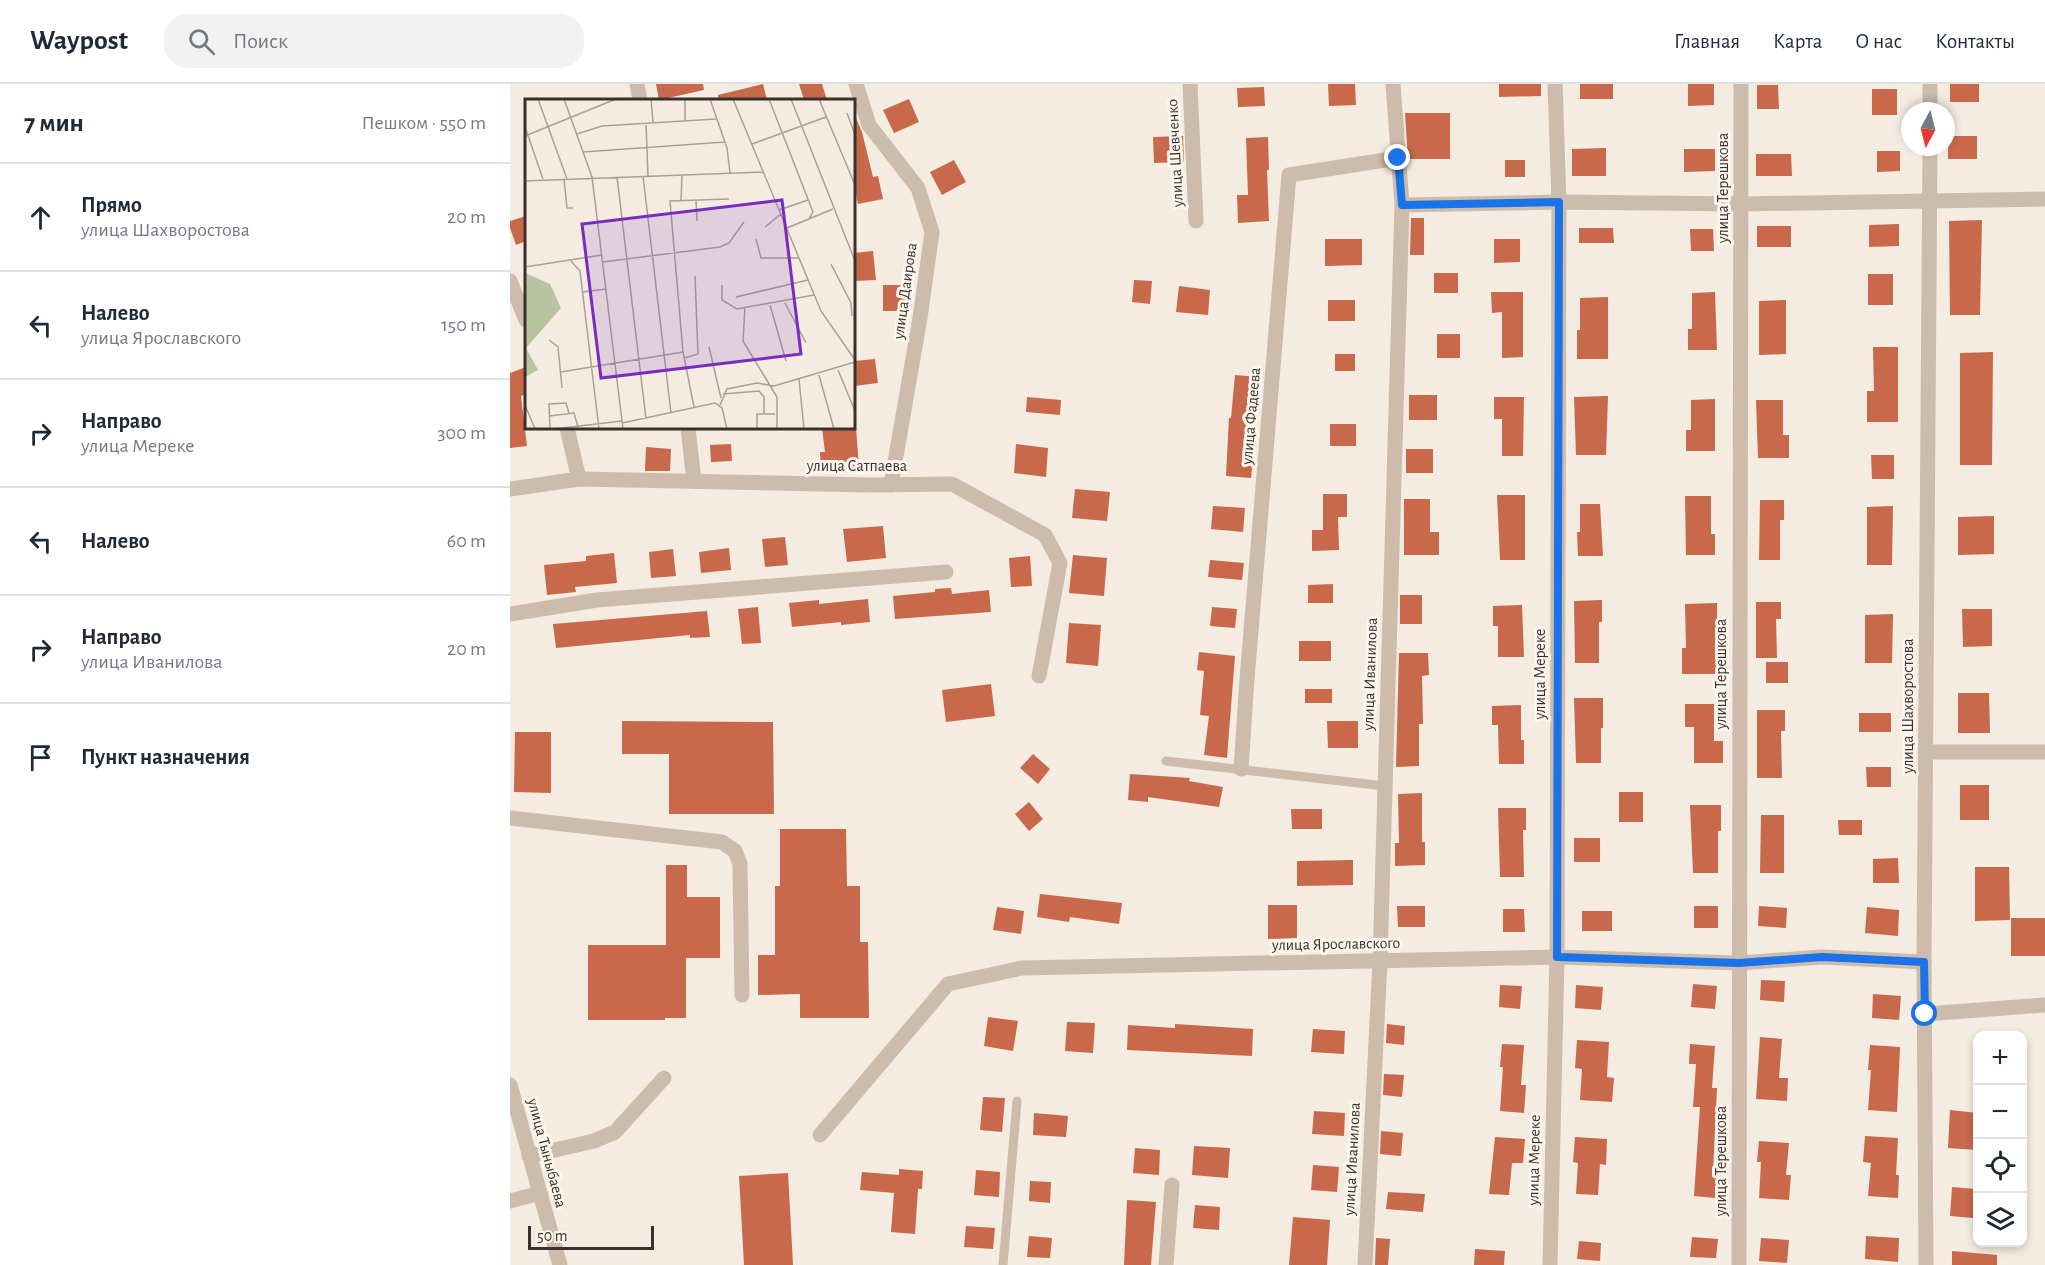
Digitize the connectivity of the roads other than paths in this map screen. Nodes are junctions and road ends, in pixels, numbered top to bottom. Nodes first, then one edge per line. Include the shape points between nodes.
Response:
1 (637, 84) edge
2 (856, 84) edge
3 (1190, 84) edge
4 (1393, 84) edge
5 (1555, 84) edge
6 (1741, 84) edge
7 (1930, 84) edge
8 (640, 99) edge
9 (1930, 102) edge
10 (1930, 156) edge
11 (1398, 158) junction
12 (2045, 199) edge
13 (1931, 201) junction
14 (1559, 202) junction
15 (1740, 204) junction
16 (1402, 205) junction
17 (1196, 221) dead end
18 (510, 281) edge
19 (525, 318) edge
20 (567, 429) edge
21 (688, 429) edge
22 (579, 479) junction
23 (693, 482) junction
24 (891, 485) junction
25 (510, 489) edge
26 (946, 572) dead end
27 (510, 614) edge
28 (1039, 676) dead end
29 (1926, 752) junction
30 (2045, 752) edge
31 (1166, 761) dead end
32 (1241, 769) junction
33 (1385, 786) junction
34 (510, 818) edge
35 (1557, 957) junction
36 (1380, 961) junction
37 (1924, 962) junction
38 (1739, 963) junction
39 (742, 995) dead end
40 (2045, 1005) edge
41 (1925, 1014) junction
42 (664, 1078) dead end
43 (510, 1085) edge
44 (1017, 1101) dead end
45 (820, 1135) dead end
46 (529, 1156) junction
47 (1172, 1185) dead end
48 (540, 1193) junction
49 (510, 1201) edge
50 (560, 1265) edge
51 (1003, 1265) edge
52 (1166, 1265) edge
53 (1365, 1265) edge
54 (1550, 1265) edge
55 (1739, 1265) edge
56 (1926, 1265) edge

1 - 8 street
2 - 24 street, улица Даирова via 869,125 918,188 932,232
3 - 17 street, улица Шевченко
4 - 11 street, улица Иванилова
5 - 14 street, улица Мереке
6 - 15 street, улица Терешкова
7 - 9 street
10 - 13 street, улица Шахворостова
11 - 16 street, улица Иванилова
11 - 32 street, улица Фадеева via 1289,175
12 - 13 street
13 - 15 street
13 - 29 street, улица Шахворостова
14 - 15 street
14 - 16 street
14 - 35 street, улица Мереке
15 - 38 street, улица Терешкова
16 - 33 street, улица Иванилова
18 - 19 street
20 - 22 street
21 - 23 street
22 - 23 street, улица Сатпаева
22 - 25 street, улица Сатпаева
23 - 24 street, улица Сатпаева
24 - 28 street, улица Сатпаева via 952,484 1045,535 1060,563
26 - 27 street via 597,600
29 - 30 street
29 - 37 street, улица Шахворостова
31 - 32 lane
32 - 33 lane
33 - 36 street, улица Иванилова
34 - 39 street via 722,842 735,851 740,864
35 - 36 street, улица Ярославского
35 - 38 street, улица Ярославского
35 - 54 street, улица Мереке
36 - 45 street, улица Ярославского via 1022,968 948,984
36 - 53 street, улица Иванилова
37 - 38 street, улица Ярославского via 1822,957
37 - 41 street, улица Шахворостова
38 - 55 street, улица Терешкова
40 - 41 street
41 - 56 street, улица Шахворостова
42 - 46 street via 615,1132 594,1141
43 - 46 street, улица Тыныбаева
44 - 51 lane
46 - 48 street, улица Тыныбаева
47 - 52 street
48 - 49 street
48 - 50 street, улица Тыныбаева

